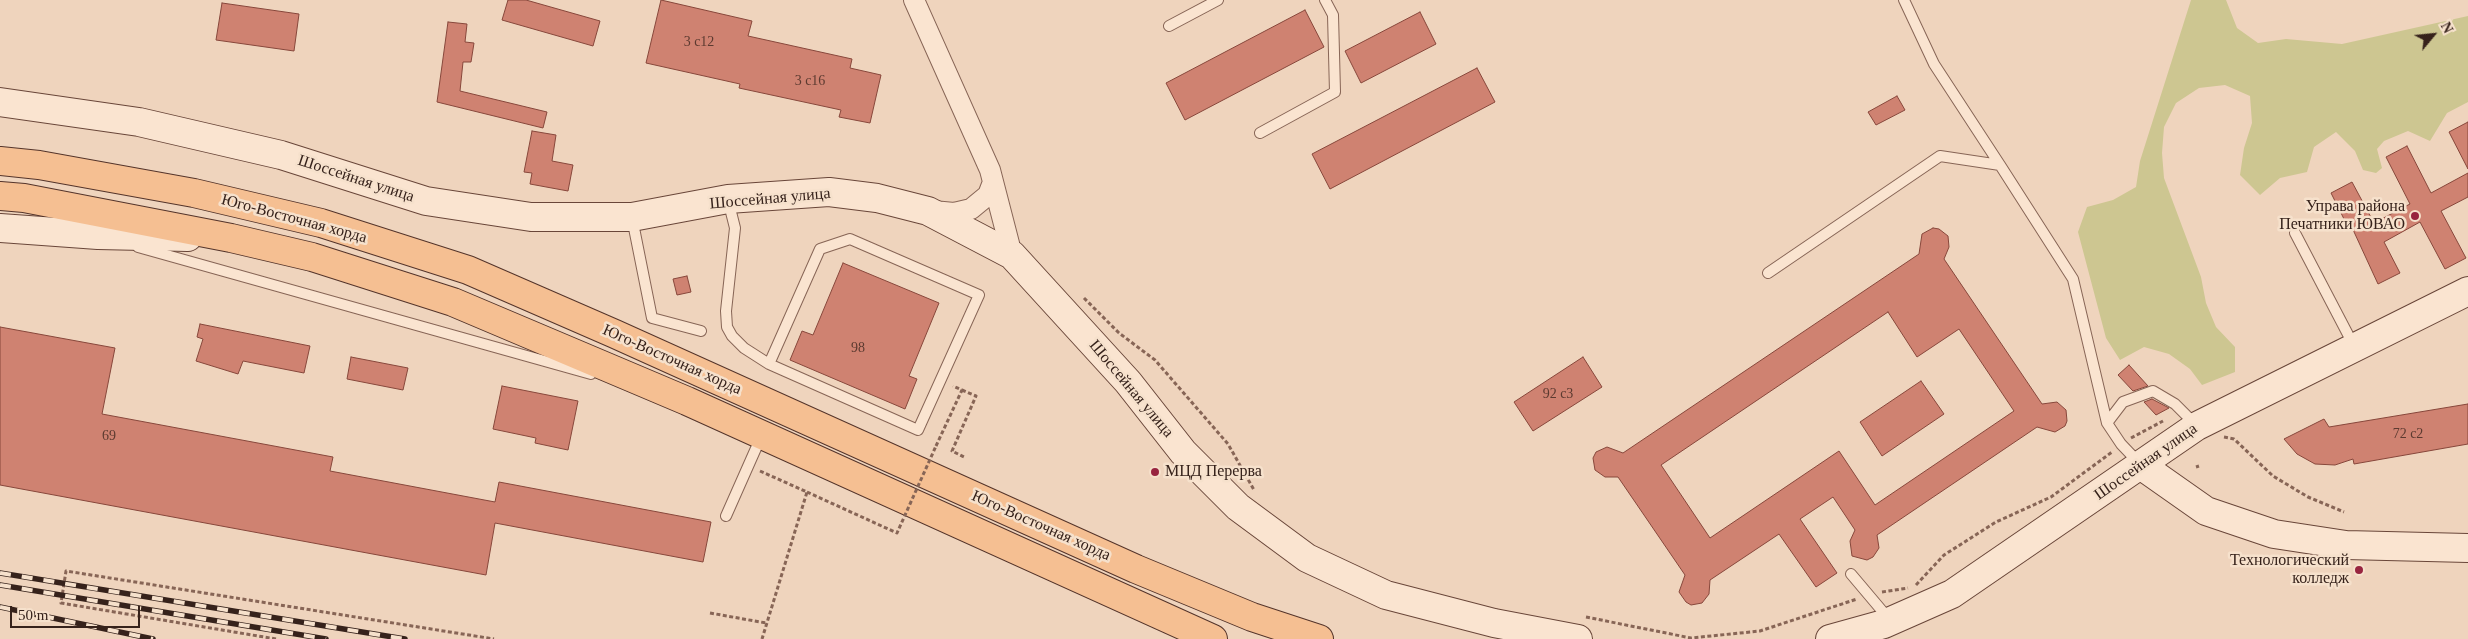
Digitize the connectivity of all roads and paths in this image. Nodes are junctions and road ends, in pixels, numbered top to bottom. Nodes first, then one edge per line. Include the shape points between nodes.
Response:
1 (914, 0) edge
2 (1218, 0) edge
3 (1325, 0) edge
4 (1904, 0) edge
5 (1170, 26) dead end
6 (0, 102) edge
7 (1260, 133) dead end
8 (0, 161) edge
9 (2000, 165) junction
10 (993, 182) junction
11 (0, 196) edge
12 (728, 199) junction
13 (928, 211) junction
14 (632, 217) junction
15 (0, 228) edge
16 (2295, 232) dead end
17 (98, 236) junction
18 (231, 238) junction
19 (1012, 255) junction
20 (1768, 273) dead end
21 (2468, 291) edge
22 (1079, 293) dead end
23 (701, 331) dead end
24 (2354, 347) junction
25 (769, 364) junction
26 (962, 390) dead end
27 (957, 400) dead end
28 (687, 401) junction
29 (2107, 423) junction
30 (2209, 432) junction
31 (762, 436) junction
32 (964, 457) dead end
33 (2097, 464) dead end
34 (748, 466) junction
35 (2142, 466) junction
36 (807, 492) junction
37 (1261, 496) dead end
38 (2344, 512) dead end
39 (726, 516) dead end
40 (2468, 548) edge
41 (1851, 574) dead end
42 (1869, 595) junction
43 (710, 613) dead end
44 (1890, 621) junction
45 (766, 623) junction
46 (1581, 628) edge
47 (276, 639) edge
48 (494, 639) edge
49 (762, 639) edge
50 (1213, 639) edge
51 (1319, 639) edge
52 (1830, 639) edge

1 - 10 street
2 - 5 lane
3 - 7 lane via 1333,15 1335,92
4 - 9 lane via 1934,64
6 - 14 main road, Шоссейная улица via 158,126 281,155 426,201 531,217
8 - 51 main road, Юго-Восточная хорда via 194,193 321,223 468,270 1136,569 1252,617
9 - 20 lane via 1940,156
9 - 29 lane via 2073,279
10 - 13 street via 988,195 971,209 954,213
10 - 19 street
11 - 18 main road, Юго-Восточная хорда
12 - 13 main road, Шоссейная улица via 829,192 876,198
12 - 14 main road, Шоссейная улица
12 - 25 lane via 735,228 727,327 744,348
13 - 19 main road, Шоссейная улица
14 - 23 lane via 652,318
15 - 17 main road
16 - 24 lane
17 - 18 main road
17 - 28 lane
18 - 28 main road, Юго-Восточная хорда via 312,257 453,302
19 - 46 main road, Шоссейная улица via 1128,382 1183,452 1238,507 1307,558 1386,595 1494,623
21 - 24 main road, Шоссейная улица
22 - 37 path via 1119,333 1155,360 1228,444 1254,490
24 - 30 main road, Шоссейная улица
25 - 25 lane via 820,249 850,239 979,294 918,430
26 - 32 path via 976,396 952,450
27 - 36 path, bridge via 897,533
28 - 31 main road, Юго-Восточная хорда
29 - 30 lane via 2122,402 2153,391 2175,404
29 - 35 lane
30 - 35 main road, Шоссейная улица
30 - 38 path via 2234,438 2273,476 2308,497
31 - 34 lane
31 - 50 main road, Юго-Восточная хорда
33 - 42 path via 2051,497 1996,522 1944,555 1915,586
34 - 36 path
34 - 39 lane
35 - 40 main road via 2206,511 2274,534 2346,545
35 - 44 main road, Шоссейная улица via 1952,594
36 - 45 path
41 - 42 lane
42 - 44 lane
42 - 46 path via 1760,631 1691,638
43 - 45 path
44 - 52 main road, Шоссейная улица
45 - 49 path
47 - 48 path via 61,603 66,571

